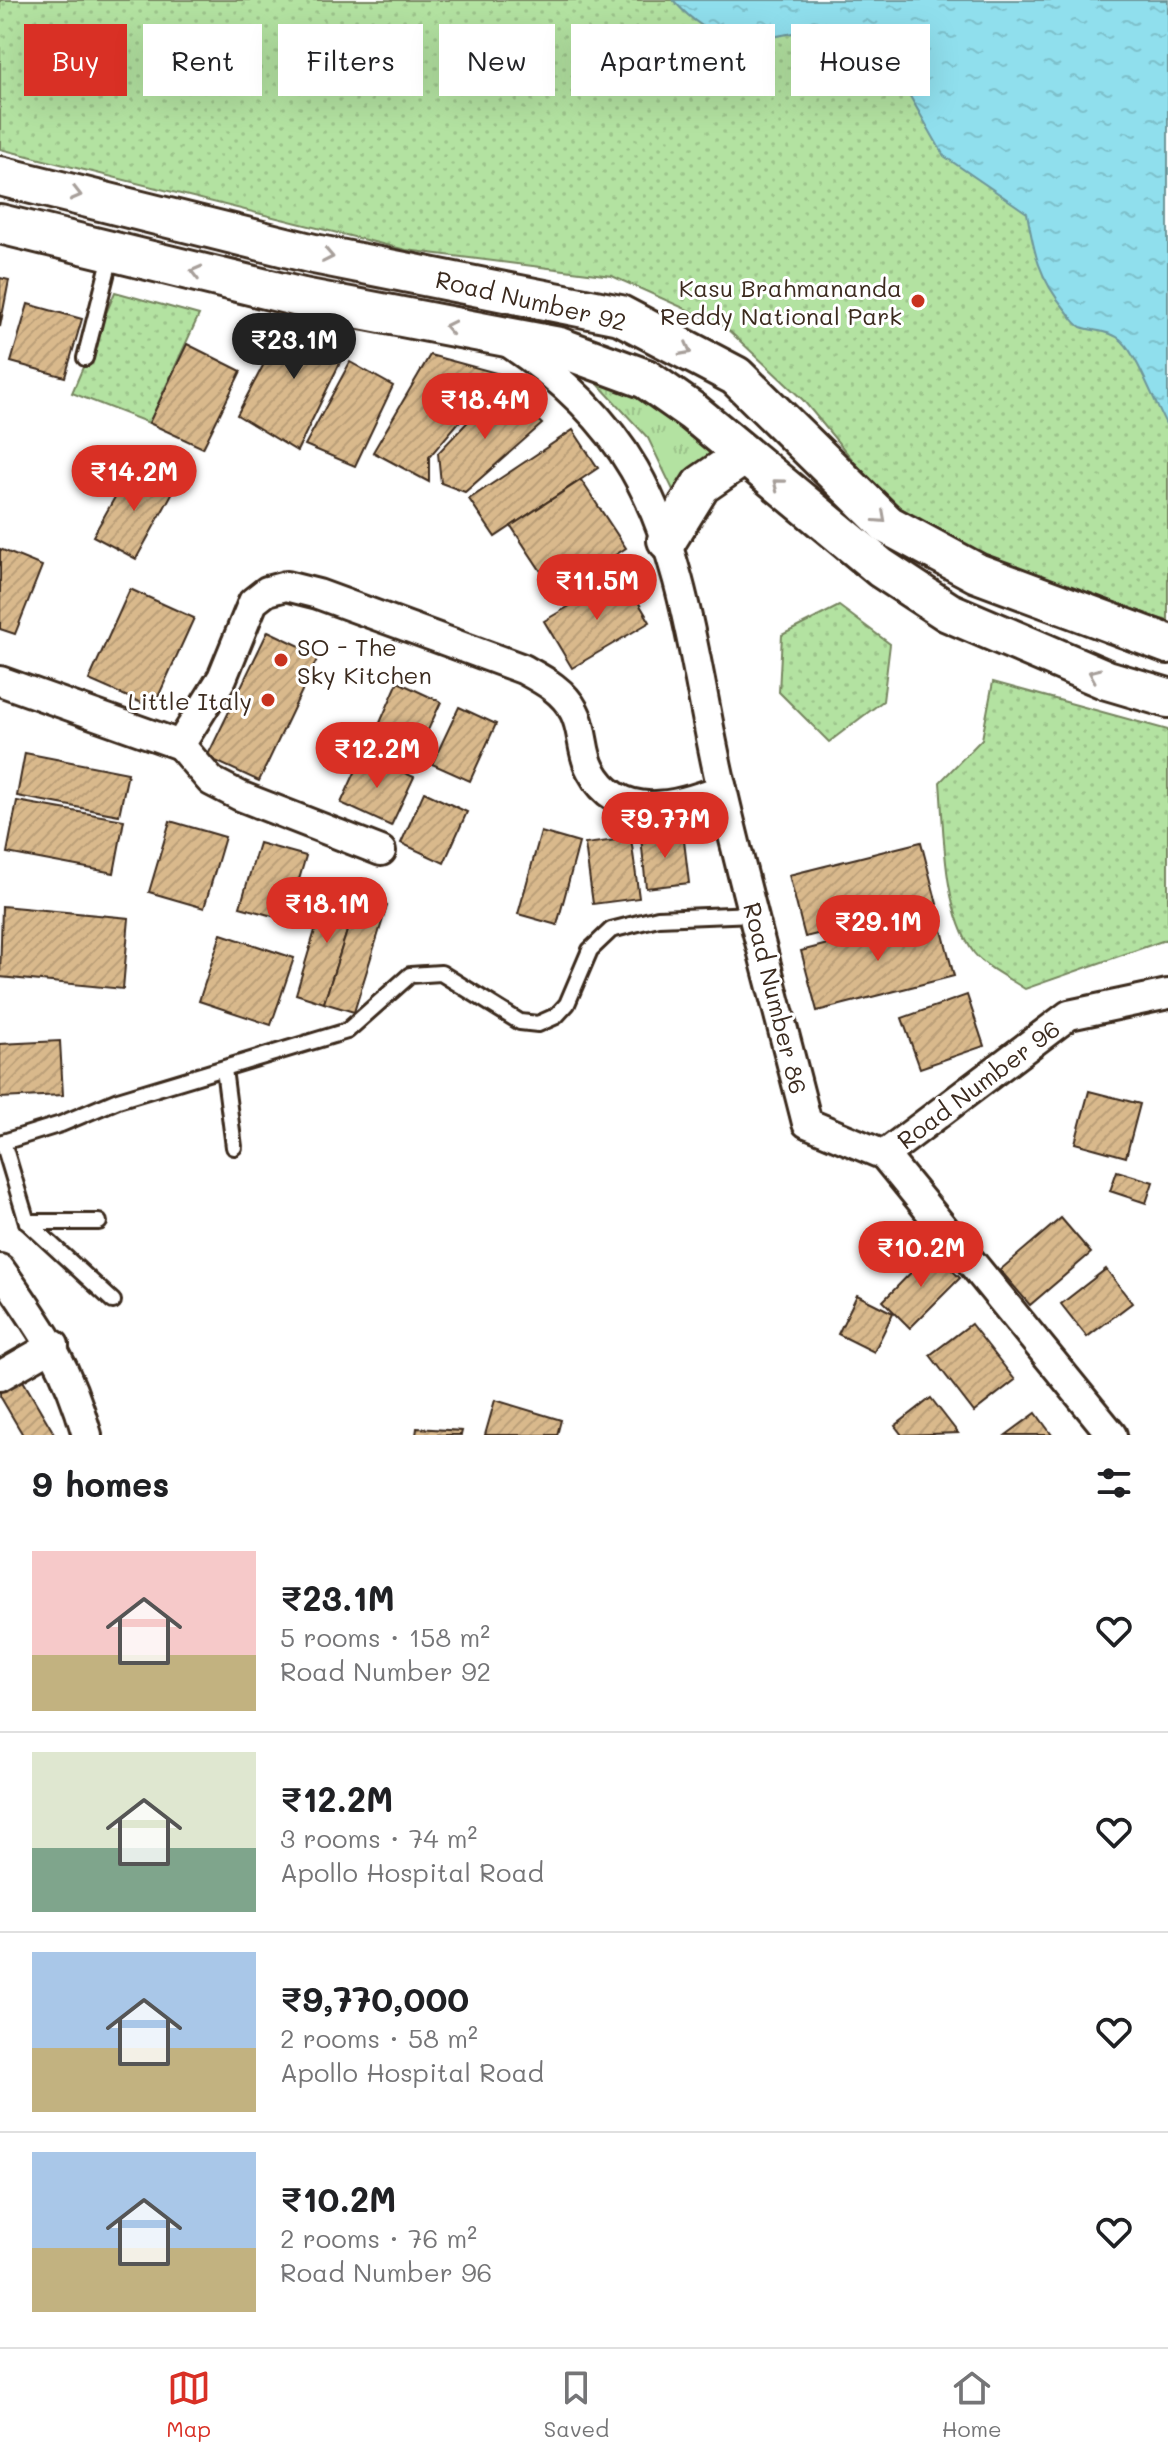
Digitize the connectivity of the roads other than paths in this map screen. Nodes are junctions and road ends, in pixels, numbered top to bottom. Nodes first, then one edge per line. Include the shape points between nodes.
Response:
1 (0, 176) edge
2 (0, 224) edge
3 (112, 251) junction
4 (500, 337) junction
5 (85, 358) dead end
6 (743, 456) junction
7 (667, 540) junction
8 (1168, 644) edge
9 (0, 683) edge
10 (1168, 698) edge
11 (180, 745) junction
12 (722, 789) junction
13 (381, 851) dead end
14 (754, 914) junction
15 (1168, 994) edge
16 (224, 1069) junction
17 (1, 1143) edge
18 (234, 1147) dead end
19 (884, 1155) junction
20 (27, 1222) junction
21 (99, 1222) dead end
22 (0, 1269) edge
23 (113, 1301) dead end
24 (54, 1345) junction
25 (0, 1376) edge
26 (87, 1435) edge
27 (1112, 1435) edge

1 -> 8 main road, Road Number 92 via 314,254 620,315 736,376 888,525 977,573
2 - 3 main road, Road Number 92
4 -> 3 main road, Road Number 92 via 303,298
3 - 5 lane
4 - 6 main road, Road Number 92 via 559,347 646,379
4 - 7 street, Road Number 86 via 553,371 598,423 633,468
6 - 7 main road via 701,485
10 -> 6 main road, Road Number 92 via 1107,680 948,612 881,568
7 - 12 street, Road Number 86
9 - 11 street
11 - 12 street via 222,678 253,602 286,586 523,669 550,684 576,713 590,769 618,799 642,807 683,804
11 - 13 street via 211,781
12 - 14 street, Road Number 86
14 - 16 lane via 658,918 611,930 590,950 567,1004 538,1024 520,1022 451,977 424,971 410,975 347,1031
14 - 19 street, Road Number 86 via 807,1123
15 - 19 street, Road Number 96 via 1069,1015
16 - 17 lane
16 - 18 lane
17 - 20 lane
19 - 27 street
20 - 21 lane
20 - 23 lane
22 - 24 street
24 - 25 street
24 - 26 street

